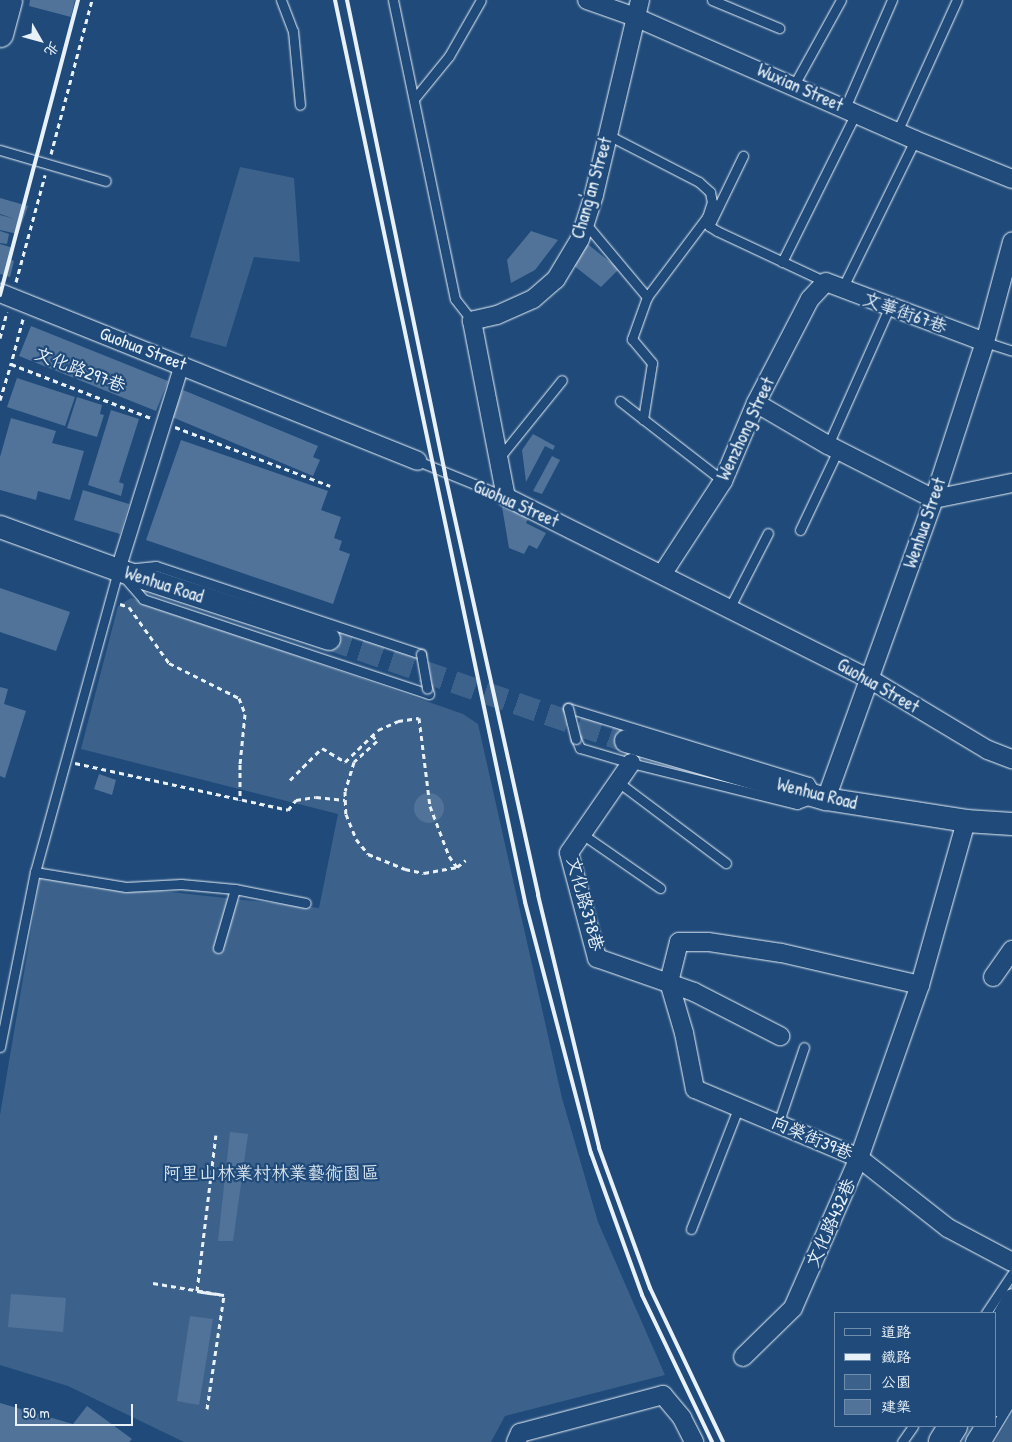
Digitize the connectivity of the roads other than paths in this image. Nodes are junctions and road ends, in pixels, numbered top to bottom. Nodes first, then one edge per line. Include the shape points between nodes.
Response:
1 (9, 0) edge
2 (281, 0) edge
3 (393, 0) edge
4 (481, 0) edge
5 (586, 0) edge
6 (712, 0) edge
7 (841, 0) edge
8 (892, 0) edge
9 (957, 0) edge
10 (724, 2) edge
11 (637, 8) edge
12 (779, 28) dead end
13 (0, 34) edge
14 (794, 85) junction
15 (414, 99) junction
16 (300, 105) dead end
17 (850, 111) junction
18 (897, 132) junction
19 (608, 135) junction
20 (914, 140) junction
21 (0, 150) edge
22 (743, 156) dead end
23 (1012, 179) edge
24 (106, 181) dead end
25 (708, 222) junction
26 (585, 223) junction
27 (1012, 242) edge
28 (782, 262) junction
29 (826, 282) junction
30 (842, 289) junction
31 (647, 297) junction
32 (13, 298) edge
33 (889, 308) junction
34 (472, 320) junction
35 (985, 342) junction
36 (1012, 351) edge
37 (182, 364) junction
38 (562, 380) dead end
39 (620, 401) dead end
40 (756, 403) junction
41 (643, 418) junction
42 (833, 448) junction
43 (499, 458) junction
44 (418, 461) joint
45 (723, 481) junction
46 (1012, 483) edge
47 (506, 497) junction
48 (934, 499) junction
49 (0, 527) edge
50 (800, 530) dead end
51 (768, 533) dead end
52 (118, 570) junction
53 (663, 573) junction
54 (730, 607) junction
55 (329, 639) tunnel mouth
56 (868, 678) junction
57 (629, 752) junction
58 (1012, 759) edge
59 (618, 782) junction
60 (822, 798) junction
61 (966, 821) junction
62 (1012, 824) edge
63 (582, 834) junction
64 (726, 863) dead end
65 (35, 872) junction
66 (660, 888) dead end
67 (235, 889) junction
68 (306, 903) dead end
69 (218, 948) dead end
70 (1012, 950) edge
71 (993, 978) dead end
72 (669, 982) junction
73 (920, 985) junction
74 (780, 1036) dead end
75 (0, 1047) edge
76 (804, 1047) dead end
77 (739, 1106) junction
78 (778, 1124) junction
79 (859, 1158) junction
80 (691, 1229) dead end
81 (1012, 1262) edge
82 (1012, 1274) edge
83 (1012, 1298) edge
84 (987, 1312) edge
85 (997, 1324) edge
86 (1012, 1326) edge
87 (997, 1351) edge
88 (1012, 1356) edge
89 (743, 1357) dead end
90 (1012, 1380) edge
91 (997, 1382) edge
92 (1012, 1399) edge
93 (997, 1405) edge
94 (997, 1424) edge
95 (912, 1427) edge
96 (937, 1427) edge
97 (952, 1427) edge
98 (971, 1427) edge
99 (984, 1427) edge
100 (995, 1427) edge
101 (516, 1442) edge
102 (694, 1442) edge
103 (902, 1442) edge
104 (929, 1442) edge
105 (943, 1442) edge
106 (962, 1442) edge
107 (976, 1442) edge
108 (986, 1442) edge

1 - 13 main road
2 - 16 lane via 293,31
3 - 15 lane
4 - 15 lane via 448,56
5 - 11 street, Wuxian Street
6 - 10 lane
7 - 14 lane
8 - 17 lane
9 - 18 lane
10 - 12 lane
11 - 14 street, Wuxian Street
11 - 19 street, Chang'an Street
14 - 17 street, Wuxian Street
15 - 34 lane via 455,299
17 - 18 street, Wuxian Street
17 - 28 lane
18 - 20 street, Wuxian Street
19 - 25 lane via 699,182 710,192 712,202
19 - 26 street, Chang'an Street
20 - 23 street, Wuxian Street
20 - 30 lane
21 - 24 lane
22 - 25 lane
25 - 28 lane
25 - 31 lane
26 - 31 lane
26 - 34 street, Chang'an Street via 580,239 556,279 533,299 498,315
27 - 35 street, Wenhua Street
28 - 29 lane
29 - 30 street, 文華街67巷
29 - 40 street, Wenzhong Street via 810,299
30 - 33 street, 文華街67巷
31 - 41 lane via 632,339 652,363
32 - 37 street, Guohua Street
33 - 35 street, 文華街67巷
33 - 42 lane
34 - 43 street
35 - 36 lane
35 - 48 street, Wenhua Street
37 - 44 street, Guohua Street
37 - 52 street
38 - 43 lane
39 - 41 lane
40 - 42 street
40 - 45 street, Wenzhong Street
41 - 45 lane
42 - 48 street
42 - 50 lane
43 - 47 street
44 - 47 lane, Guohua Street
45 - 53 street, Wenzhong Street
46 - 48 street
47 - 53 street, Guohua Street
48 - 56 street, Wenhua Street
49 - 52 street, Wenhua Road
51 - 54 lane
52 - 52 lane, bridge via 143,599 429,694 421,654 156,566
52 - 55 street, Wenhua Road
52 - 65 lane
53 - 54 street, Guohua Street
54 - 56 street, Guohua Street
56 - 58 street, Guohua Street via 988,750
56 - 60 street, Wenhua Street
57 - 59 street, 文化路378巷
57 - 60 street, Wenhua Road
57 - 60 lane, bridge via 580,748 568,708 808,782
59 - 63 street, 文化路378巷
59 - 64 lane
60 - 61 street, Wenhua Road
61 - 62 street, Wenhua Road
61 - 73 street, 文化路432巷
63 - 66 lane
63 - 72 street, 文化路378巷 via 569,853 597,958
65 - 67 lane via 126,887 181,884
65 - 75 lane
67 - 68 lane
67 - 69 lane
70 - 71 street
72 - 73 street via 678,942 708,942 781,954
72 - 74 street, 文化路378巷
72 - 77 street, 向榮街39巷 via 684,1032 695,1089
73 - 79 street, 文化路432巷
76 - 78 lane
77 - 78 street, 向榮街39巷
77 - 80 lane
78 - 79 street, 向榮街39巷
79 - 81 street, 向榮街39巷 via 948,1228
79 - 89 street, 文化路432巷 via 793,1308
82 - 84 lane
83 - 85 street
86 - 87 main road
88 - 91 main road
90 - 93 street
92 - 94 lane
95 - 103 lane
96 - 104 street
97 - 105 main road
98 - 106 main road
99 - 107 street
100 - 108 lane
101 - 102 street via 520,1433 663,1395 682,1418

